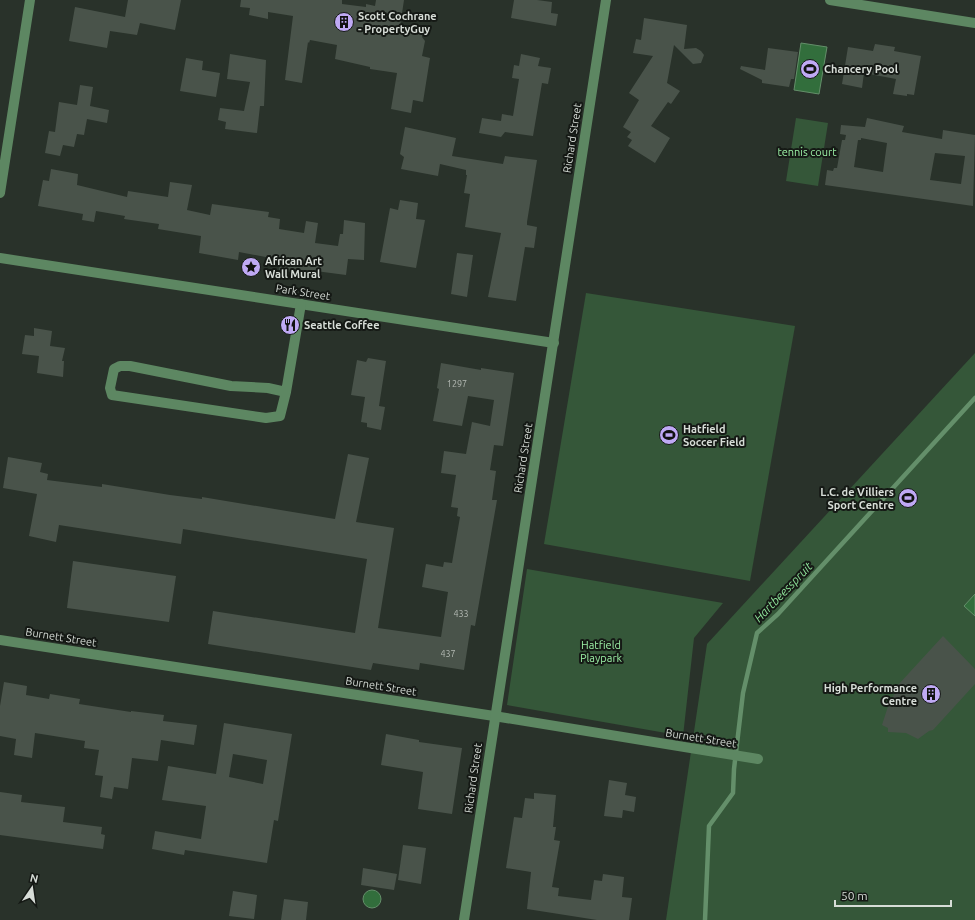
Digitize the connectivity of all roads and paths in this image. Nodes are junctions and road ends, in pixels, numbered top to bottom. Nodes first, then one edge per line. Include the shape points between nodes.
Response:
1 (30, 0) edge
2 (606, 0) edge
3 (830, 0) edge
4 (975, 23) edge
5 (0, 193) edge
6 (0, 258) edge
7 (301, 304) junction
8 (554, 343) junction
9 (286, 392) junction
10 (0, 640) edge
11 (494, 716) junction
12 (758, 759) dead end
13 (464, 920) edge

1 - 5 street
2 - 8 street, Richard Street
3 - 4 street
6 - 7 street, Park Street
7 - 8 street, Park Street
7 - 9 street
8 - 11 street, Richard Street
9 - 9 street via 280,416 266,418 112,395 110,388 114,369 130,366 231,386 268,388
10 - 11 street, Burnett Street
11 - 12 street, Burnett Street
11 - 13 street, Richard Street

